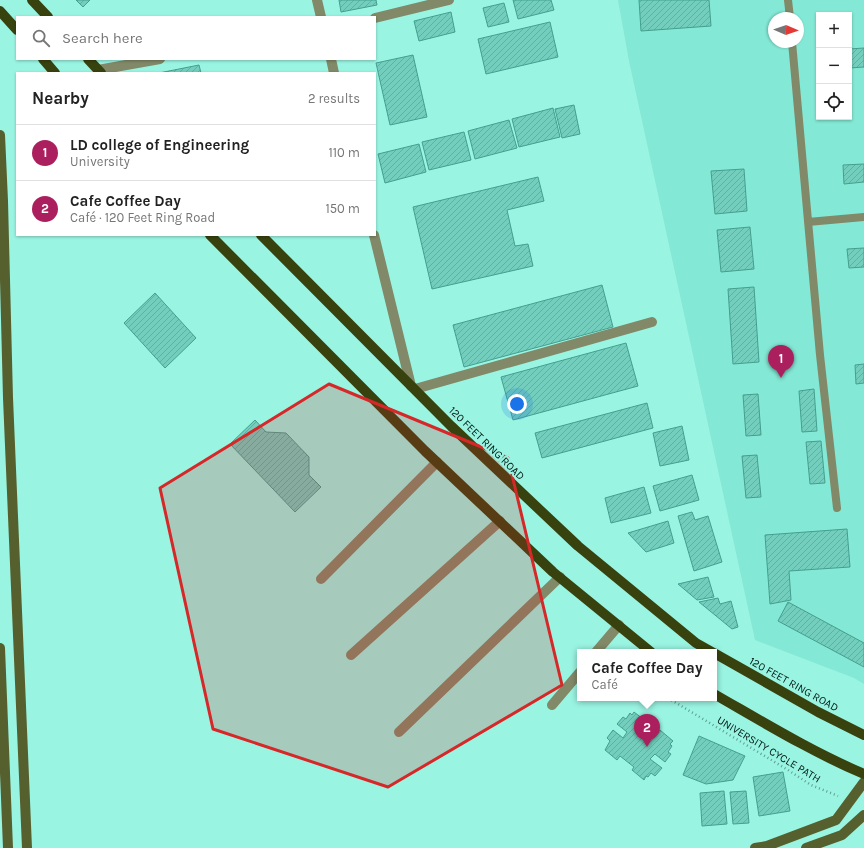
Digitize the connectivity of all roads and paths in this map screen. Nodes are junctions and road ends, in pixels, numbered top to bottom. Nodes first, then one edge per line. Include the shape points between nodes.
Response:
1 (32, 0) edge
2 (317, 0) edge
3 (449, 0) edge
4 (788, 0) edge
5 (0, 11) edge
6 (789, 12) edge
7 (47, 16) edge
8 (321, 16) edge
9 (376, 18) edge
10 (16, 29) edge
11 (793, 48) edge
12 (44, 60) edge
13 (89, 60) edge
14 (155, 60) edge
15 (331, 60) edge
16 (55, 72) edge
17 (100, 72) edge
18 (334, 72) edge
19 (0, 135) edge
20 (864, 217) edge
21 (808, 222) junction
22 (211, 236) edge
23 (262, 236) edge
24 (374, 236) edge
25 (652, 322) dead end
26 (413, 388) junction
27 (437, 462) junction
28 (837, 508) dead end
29 (500, 521) junction
30 (560, 577) junction
31 (321, 579) dead end
32 (619, 625) junction
33 (0, 648) edge
34 (599, 649) edge
35 (647, 649) edge
36 (706, 649) edge
37 (351, 655) dead end
38 (717, 655) edge
39 (577, 676) edge
40 (717, 696) edge
41 (673, 701) edge
42 (552, 705) dead end
43 (399, 732) dead end
44 (864, 735) edge
45 (23, 750) junction
46 (2, 752) edge
47 (864, 774) edge
48 (864, 782) edge
49 (850, 801) junction
50 (864, 815) edge
51 (8, 848) edge
52 (27, 848) edge
53 (755, 848) edge
54 (806, 848) edge

1 - 7 main road
2 - 8 street
3 - 9 street
4 - 6 lane
5 - 10 main road
11 - 21 lane
12 - 16 main road
13 - 17 main road
14 - 17 street
15 - 18 street
19 - 45 main road
20 - 21 lane
21 - 28 lane
22 - 27 main road
23 - 26 main road, 120 FEET RING ROAD
24 - 26 street
25 - 26 street
26 - 36 main road, 120 FEET RING ROAD via 578,546
27 - 29 main road
27 - 31 street
29 - 30 main road
29 - 37 street
30 - 32 main road
30 - 43 street
32 - 34 street
32 - 35 main road
33 - 46 main road
38 - 44 main road, 120 FEET RING ROAD
39 - 42 street
40 - 47 main road via 798,742
41 - 49 path, UNIVERSITY CYCLE PATH via 811,785
45 - 46 main road
45 - 52 main road
46 - 51 main road
48 - 49 main road
49 - 53 main road via 836,820 767,846
50 - 54 main road via 842,835

